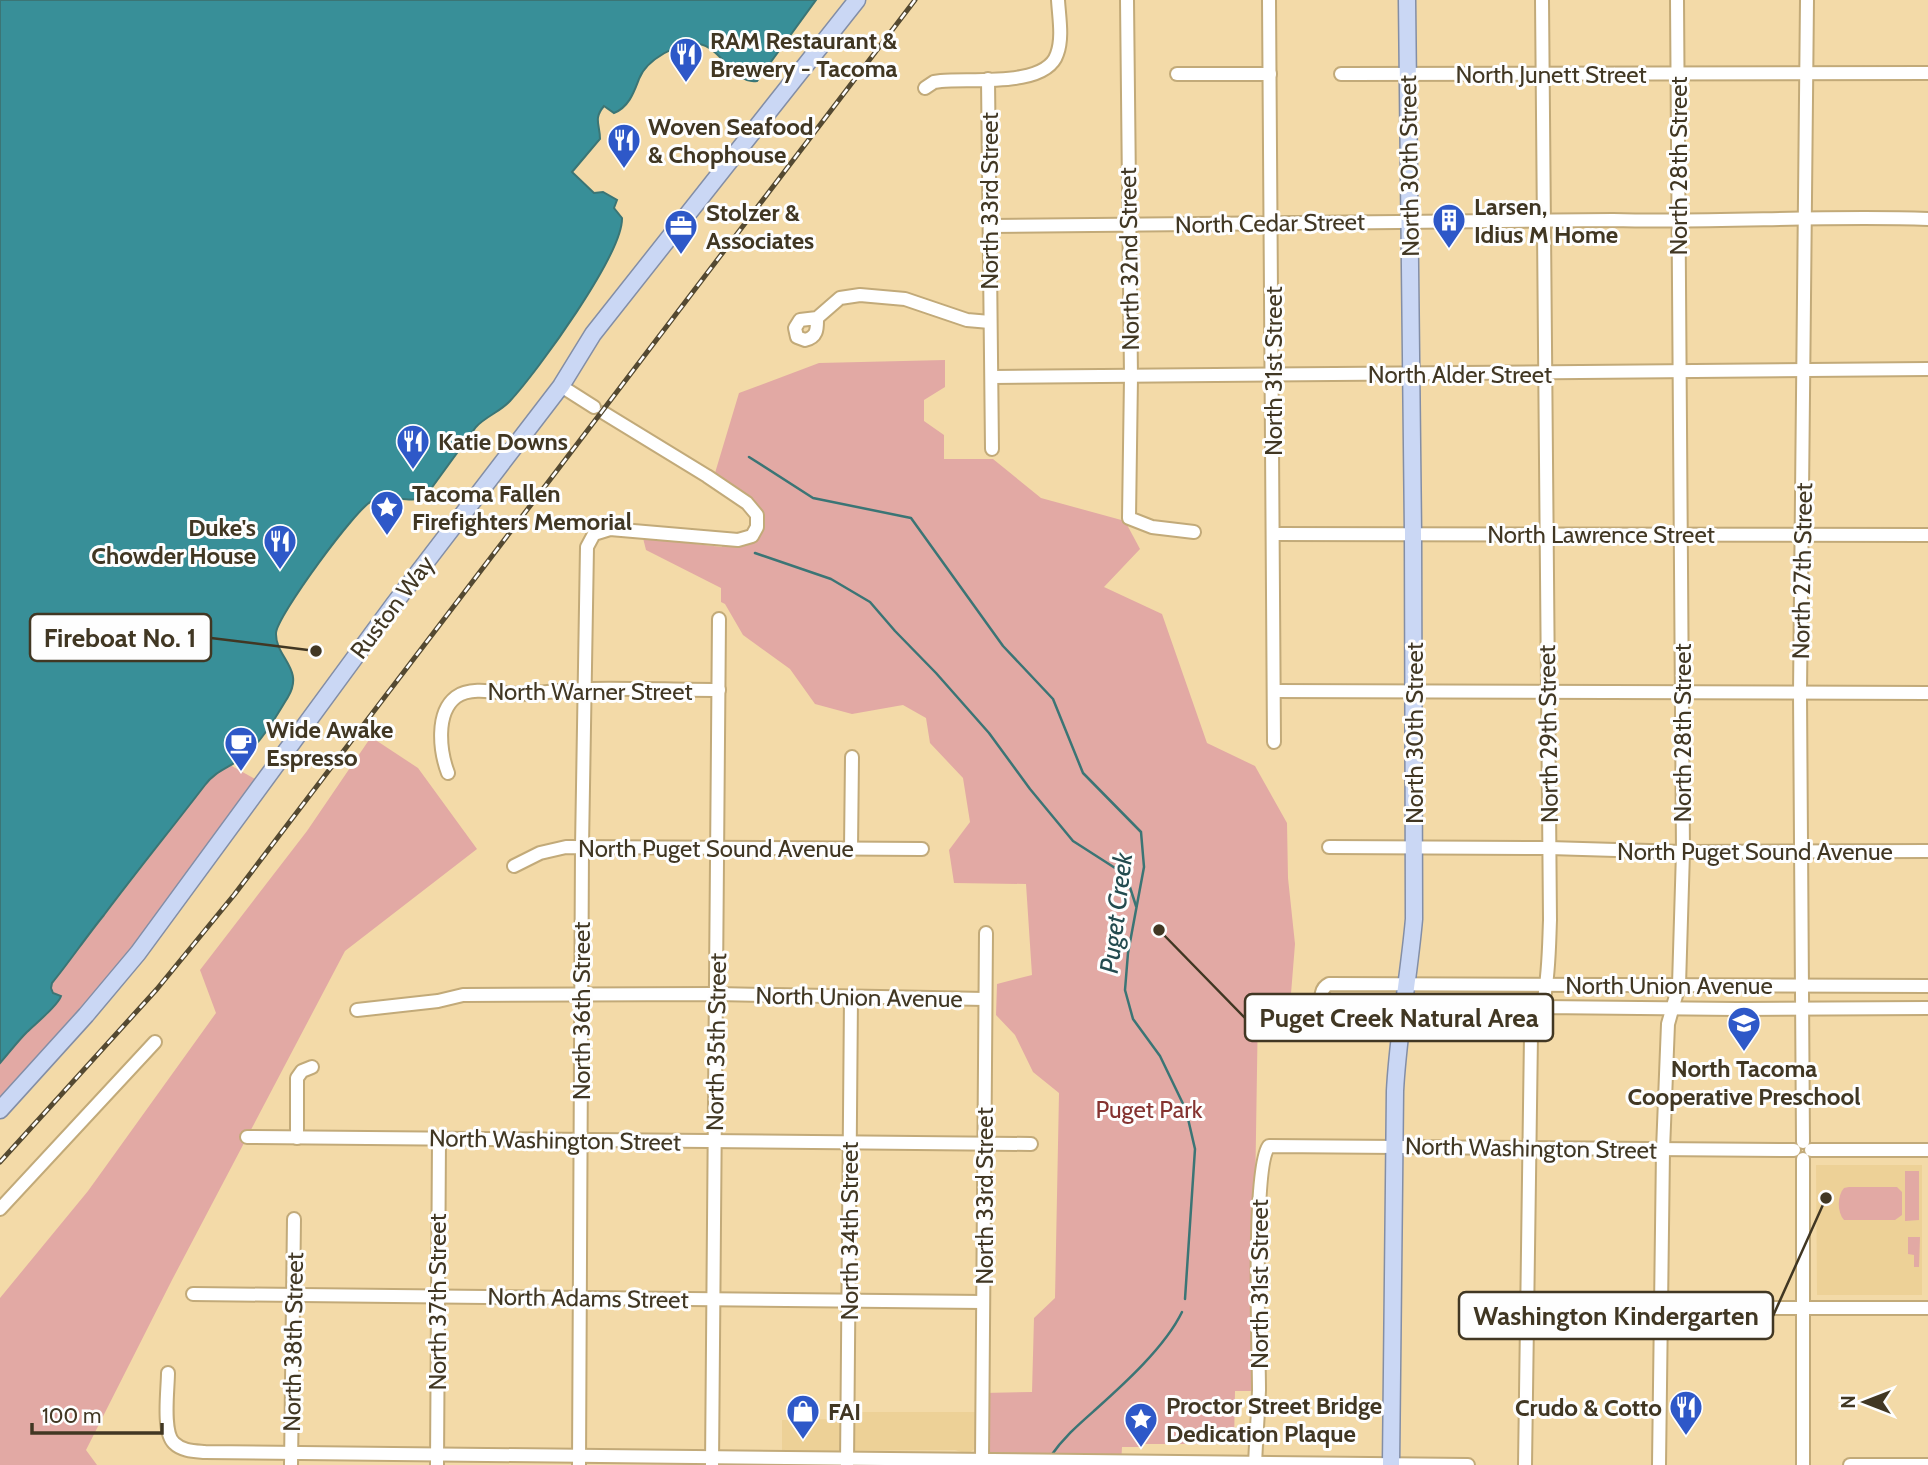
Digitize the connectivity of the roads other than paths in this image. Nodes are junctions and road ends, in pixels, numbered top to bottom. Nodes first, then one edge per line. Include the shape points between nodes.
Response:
1 (857, 0) edge
2 (1058, 0) edge
3 (1128, 0) edge
4 (1269, 0) edge
5 (1407, 0) edge
6 (1542, 0) edge
7 (1677, 0) edge
8 (1807, 0) edge
9 (1928, 73) edge
10 (1177, 74) dead end
11 (1270, 74) junction
12 (1341, 74) dead end
13 (1408, 74) junction
14 (1543, 74) junction
15 (1678, 74) junction
16 (1806, 74) junction
17 (988, 79) junction
18 (925, 88) dead end
19 (1928, 219) edge
20 (1544, 220) junction
21 (1806, 220) junction
22 (1410, 222) junction
23 (1679, 222) junction
24 (1272, 223) junction
25 (1129, 225) junction
26 (990, 226) junction
27 (817, 318) dead end
28 (990, 322) junction
29 (1928, 369) edge
30 (1805, 370) junction
31 (1680, 372) junction
32 (1412, 373) junction
33 (1546, 374) junction
34 (1272, 375) junction
35 (992, 377) junction
36 (1130, 377) junction
37 (561, 386) junction
38 (992, 449) dead end
39 (1194, 532) dead end
40 (1274, 534) junction
41 (1413, 534) junction
42 (1546, 534) junction
43 (1680, 534) junction
44 (1803, 535) junction
45 (1928, 535) edge
46 (719, 619) dead end
47 (584, 689) junction
48 (719, 690) junction
49 (1275, 691) junction
50 (1414, 691) junction
51 (1548, 691) junction
52 (1682, 692) junction
53 (1800, 692) junction
54 (1928, 693) edge
55 (1274, 742) dead end
56 (852, 757) dead end
57 (449, 773) dead end
58 (717, 846) junction
59 (1329, 847) dead end
60 (582, 848) junction
61 (1414, 848) junction
62 (1549, 848) junction
63 (851, 849) junction
64 (922, 849) dead end
65 (1928, 851) edge
66 (1683, 852) junction
67 (1801, 852) junction
68 (514, 866) dead end
69 (986, 933) dead end
70 (1408, 983) junction
71 (1547, 984) junction
72 (1679, 985) junction
73 (1801, 986) junction
74 (1928, 986) edge
75 (716, 995) junction
76 (582, 996) junction
77 (851, 996) junction
78 (985, 999) junction
79 (1542, 1007) junction
80 (1928, 1008) edge
81 (1671, 1009) junction
82 (1801, 1009) junction
83 (357, 1010) dead end
84 (1403, 1010) junction
85 (155, 1042) dead end
86 (312, 1067) dead end
87 (0, 1110) edge
88 (247, 1137) dead end
89 (297, 1138) junction
90 (439, 1139) junction
91 (582, 1140) junction
92 (715, 1142) junction
93 (850, 1143) junction
94 (984, 1144) junction
95 (1031, 1144) dead end
96 (1269, 1146) joint
97 (1394, 1147) junction
98 (1529, 1147) junction
99 (1664, 1150) junction
100 (1803, 1150) junction
101 (1928, 1150) edge
102 (0, 1209) edge
103 (294, 1219) dead end
104 (193, 1294) dead end
105 (293, 1295) junction
106 (437, 1296) junction
107 (578, 1297) junction
108 (713, 1299) junction
109 (849, 1301) junction
110 (983, 1302) junction
111 (1728, 1308) dead end
112 (1802, 1308) junction
113 (1928, 1308) edge
114 (168, 1373) dead end
115 (291, 1459) edge
116 (436, 1459) edge
117 (579, 1460) edge
118 (988, 1460) junction
119 (712, 1461) edge
120 (847, 1462) edge
121 (1255, 1463) edge
122 (1391, 1464) edge
123 (1468, 1465) edge
124 (1525, 1465) edge
125 (1660, 1465) edge
126 (1803, 1465) edge
127 (1850, 1465) edge
128 (1928, 1465) edge

1 - 37 main road, Ruston Way via 593,334
2 - 17 street via 1060,43 1055,61 1035,75
3 - 25 street, North 32nd Street
4 - 11 street, North 31st Street
5 - 13 main road, North 30th Street
6 - 14 street, North 29th Street
7 - 15 street, North 28th Street
8 - 16 street, North 27th Street
9 - 16 street, North Junett Street
10 - 11 street
11 - 24 street, North 31st Street
12 - 13 street, North Junett Street
13 - 14 street, North Junett Street
13 - 22 main road, North 30th Street
14 - 15 street, North Junett Street
14 - 20 street, North 29th Street
15 - 16 street, North Junett Street
15 - 23 street, North 28th Street
16 - 21 street, North 27th Street
17 - 18 street via 934,82
17 - 26 street, North 33rd Street
19 - 21 street, North Cedar Street
20 - 22 street, North Cedar Street
20 - 23 street, North Cedar Street
20 - 33 street, North 29th Street
21 - 23 street, North Cedar Street
21 - 30 street, North 27th Street
22 - 24 street, North Cedar Street
22 - 32 main road, North 30th Street
23 - 31 street, North 28th Street
24 - 25 street, North Cedar Street
24 - 34 street, North 31st Street
25 - 26 street, North Cedar Street
25 - 36 street, North 32nd Street
26 - 28 street, North 33rd Street
27 - 28 street, North 33rd Street via 840,298 870,295 905,299 967,320
28 - 35 street, North 33rd Street
29 - 30 street, North Alder Street
30 - 31 street, North Alder Street
30 - 44 street, North 27th Street
31 - 33 street, North Alder Street
31 - 43 street, North 28th Street
32 - 33 street, North Alder Street
32 - 34 street, North Alder Street
32 - 41 main road, North 30th Street
33 - 42 street, North 29th Street
34 - 36 street, North Alder Street
34 - 40 street, North 31st Street
35 - 36 street, North Alder Street
35 - 38 street, North 33rd Street
36 - 39 street, North 32nd Street via 1129,517 1152,527
37 - 47 street, North 36th Street via 707,476 757,516 754,534 744,540 610,528 591,537 586,556
37 - 87 main road, Ruston Way via 446,534 138,953
40 - 41 street, North Lawrence Street
40 - 49 street, North 31st Street
41 - 42 street, North Lawrence Street
41 - 50 main road, North 30th Street
42 - 43 street, North Lawrence Street
42 - 51 street, North 29th Street
43 - 44 street, North Lawrence Street
43 - 52 street, North 28th Street
44 - 45 street, North Lawrence Street
44 - 53 street, North 27th Street
46 - 48 street, North 35th Street
47 - 48 street, North Warner Street
47 - 57 street, North Warner Street via 477,692 456,697 442,730
47 - 60 street, North 36th Street
48 - 58 street, North 35th Street
49 - 50 street
49 - 55 street, North 31st Street
50 - 51 street
50 - 61 main road, North 30th Street
51 - 52 street
51 - 62 street, North 29th Street
52 - 53 street
52 - 66 street, North 28th Street
53 - 54 street
53 - 67 street, North 27th Street
56 - 63 street
58 - 60 street, North Puget Sound Avenue
58 - 63 street, North Puget Sound Avenue
58 - 75 street, North 35th Street
59 - 61 street, North Puget Sound Avenue
60 - 68 street, North Puget Sound Avenue via 548,850
60 - 76 street, North 36th Street
61 - 62 street, North Puget Sound Avenue
61 - 70 main road, North 30th Street
62 - 66 street, North Puget Sound Avenue
62 - 71 street, North 29th Street
63 - 64 street, North Puget Sound Avenue
65 - 67 street, North Puget Sound Avenue
66 - 67 street, North Puget Sound Avenue
66 - 72 street, North 28th Street
67 - 73 street, North 27th Street
69 - 78 street, North 33rd Street
70 - 71 street, North Union Avenue
70 - 84 main road, North 30th Street
70 - 84 street, North Union Avenue via 1329,984 1321,995 1329,1012
71 - 72 street, North Union Avenue
71 - 79 street, North 29th Street
72 - 73 street, North Union Avenue
72 - 81 street, North 28th Street
73 - 74 street, North Union Avenue
73 - 82 street, North 27th Street
75 - 76 street, North Union Avenue
75 - 77 street, North Union Avenue
75 - 92 street, North 35th Street
76 - 83 street, North Union Avenue via 459,995
76 - 91 street, North 36th Street
77 - 78 street, North Union Avenue
77 - 93 street, North 34th Street
78 - 94 street, North 33rd Street
79 - 81 street, North Union Avenue
79 - 84 street, North Union Avenue
79 - 98 street, North 29th Street via 1531,1035
80 - 82 street, North Union Avenue
81 - 82 street, North Union Avenue
81 - 99 street, North 28th Street
82 - 100 street, North 27th Street
84 - 97 main road, North 30th Street
85 - 102 street
86 - 89 street via 302,1070 298,1078
88 - 89 street, North Washington Street
89 - 90 street, North Washington Street
90 - 91 street, North Washington Street
90 - 106 street, North 37th Street
91 - 92 street, North Washington Street
91 - 107 street, North 36th Street
92 - 93 street, North Washington Street
92 - 108 street, North 35th Street
93 - 94 street, North Washington Street
93 - 109 street, North 34th Street
94 - 95 street, North Washington Street
94 - 110 street, North 33rd Street
96 - 97 street, North Washington Street
96 - 121 street, North 31st Street via 1262,1158 1259,1198
97 - 98 street, North Washington Street
97 - 122 main road, North 30th Street
98 - 99 street, North Washington Street
98 - 124 street, North 29th Street
99 - 100 street, North Washington Street
99 - 125 street, North 28th Street
100 - 101 street, North Washington Street
100 - 112 street, North 27th Street
103 - 105 street, North 38th Street
104 - 105 street, North Adams Street
105 - 106 street, North Adams Street
105 - 115 street, North 38th Street
106 - 107 street, North Adams Street
106 - 116 street, North 37th Street
107 - 108 street, North Adams Street
107 - 117 street, North 36th Street
108 - 109 street, North Adams Street
108 - 119 street, North 35th Street
109 - 110 street, North Adams Street
109 - 120 street, North 34th Street
110 - 118 street, North 33rd Street
111 - 112 street
112 - 113 street
112 - 126 street, North 27th Street
114 - 115 street via 167,1426 175,1445 185,1450
115 - 116 street
116 - 117 street
117 - 119 street
118 - 120 street
118 - 121 street
119 - 120 street
121 - 122 street
122 - 123 street
127 - 128 street

